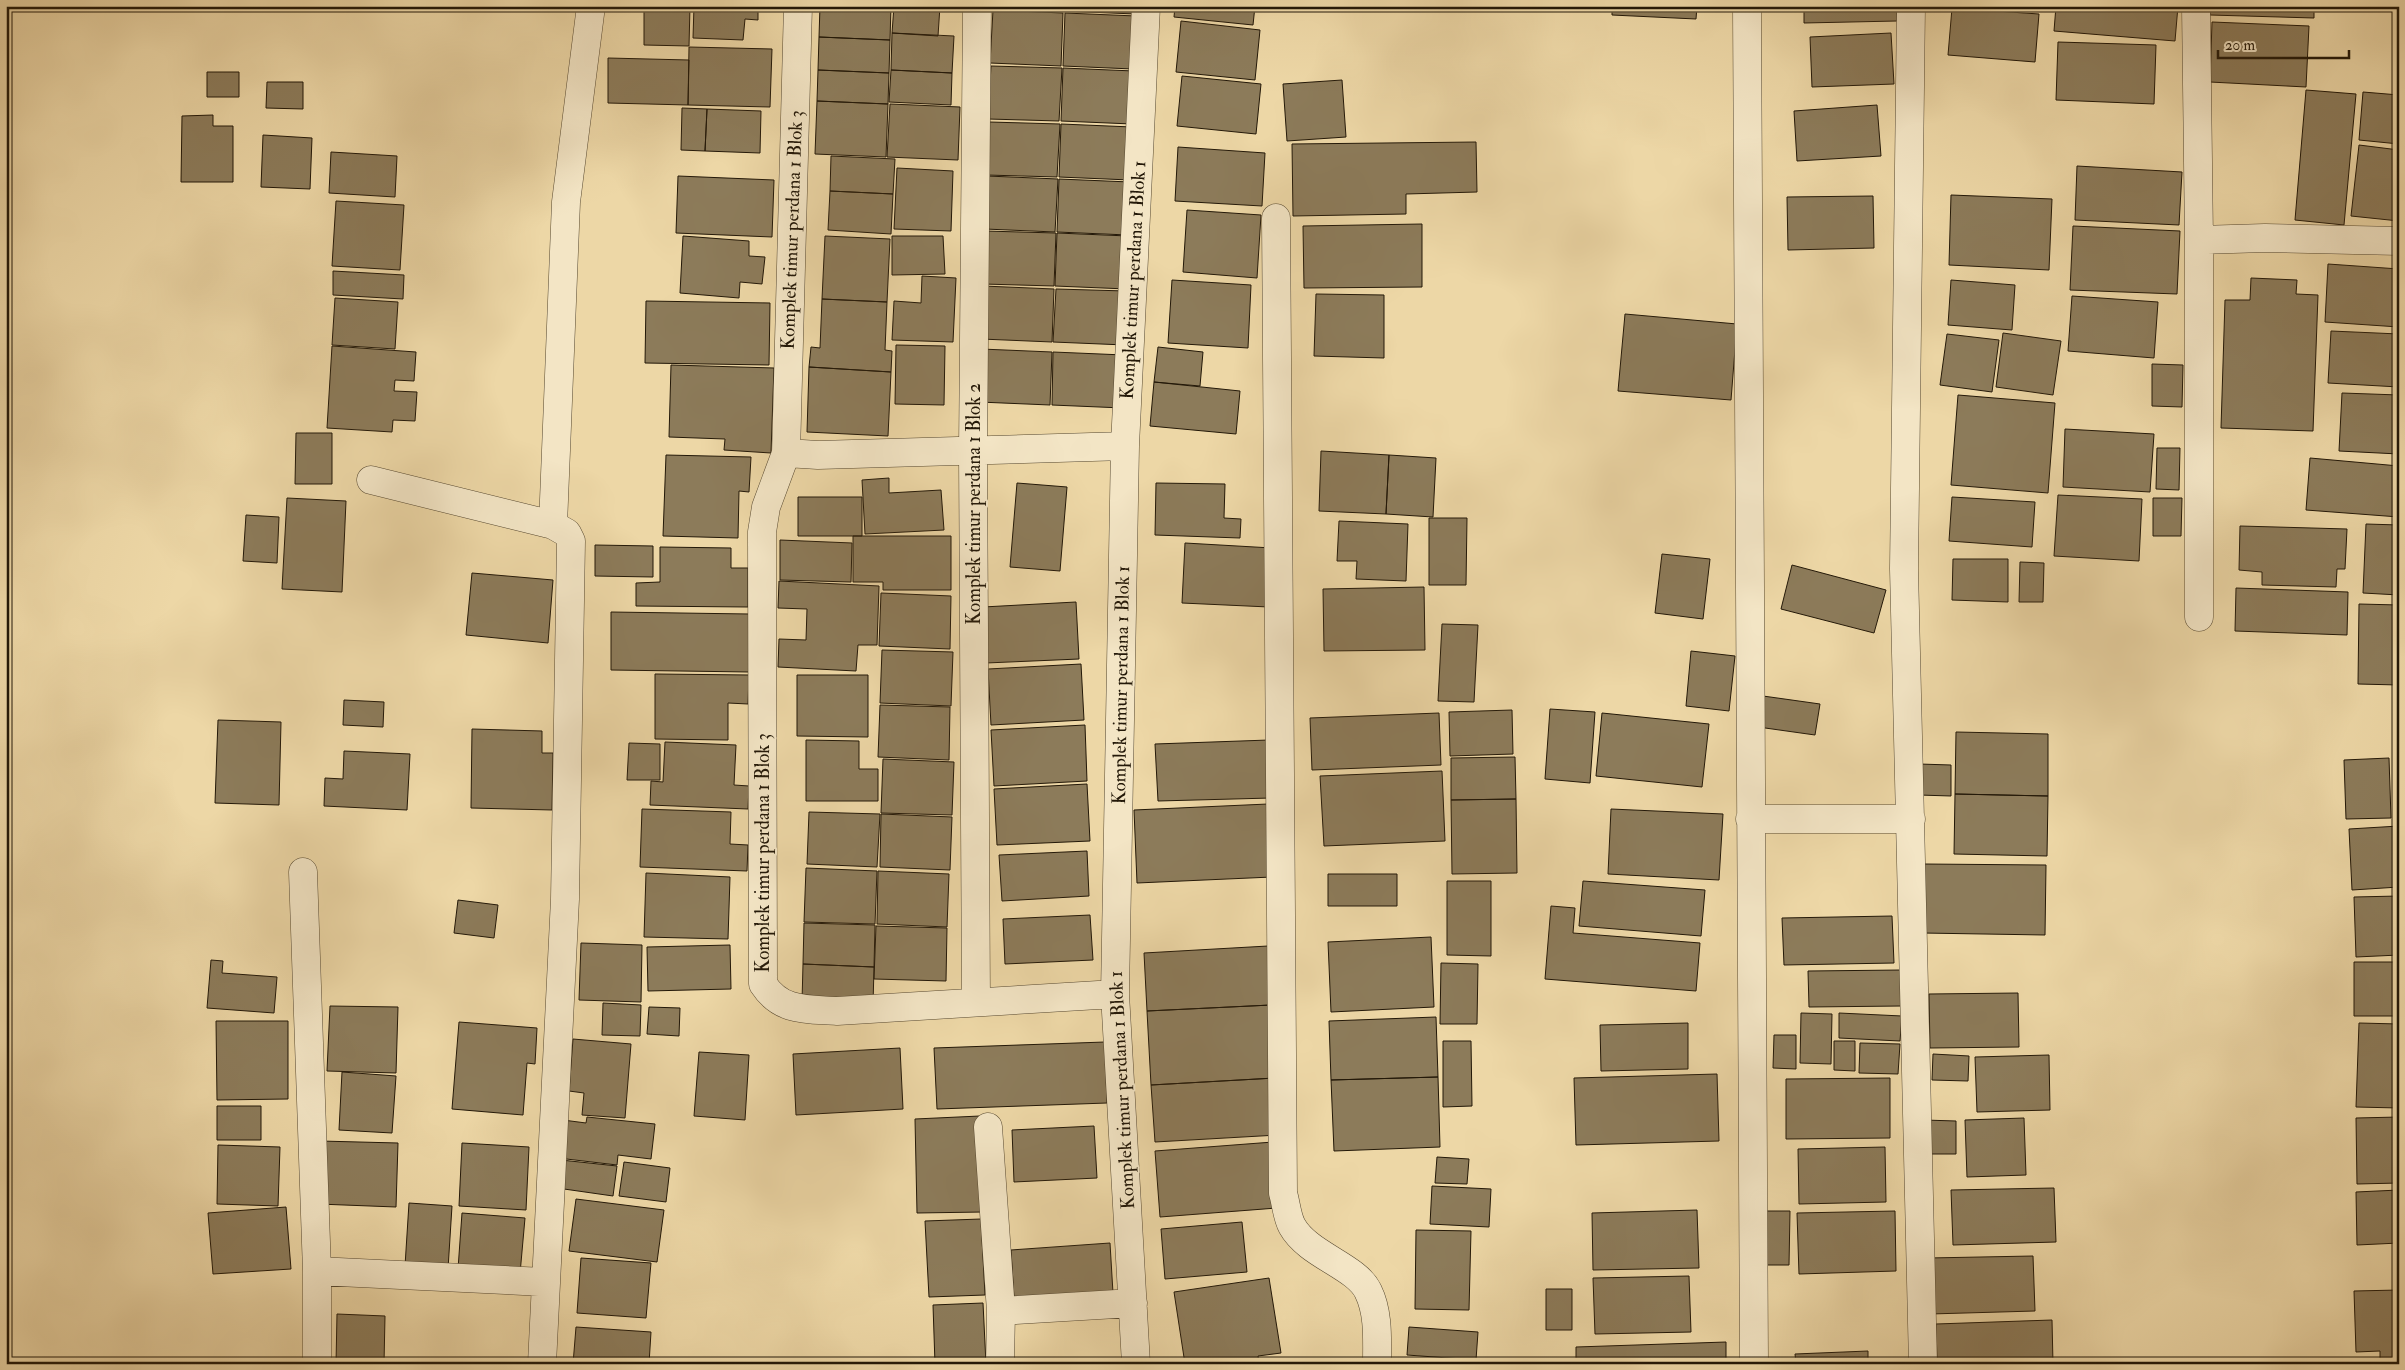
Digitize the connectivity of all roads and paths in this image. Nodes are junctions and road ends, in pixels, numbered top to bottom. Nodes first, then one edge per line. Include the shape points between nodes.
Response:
1 (591, 6) edge
2 (798, 6) edge
3 (977, 6) edge
4 (1146, 6) edge
5 (1747, 6) edge
6 (1911, 6) edge
7 (2196, 6) edge
8 (1276, 218) dead end
9 (2199, 240) junction
10 (2399, 241) edge
11 (1125, 446) junction
12 (973, 451) junction
13 (786, 453) junction
14 (371, 480) dead end
15 (553, 525) junction
16 (2199, 617) dead end
17 (1750, 819) junction
18 (1911, 819) junction
19 (303, 872) dead end
20 (1115, 994) junction
21 (976, 1002) junction
22 (988, 1127) dead end
23 (317, 1271) junction
24 (544, 1282) junction
25 (1133, 1303) junction
26 (1001, 1311) junction
27 (317, 1364) edge
28 (542, 1364) edge
29 (1000, 1364) edge
30 (1136, 1364) edge
31 (1377, 1364) edge
32 (1754, 1364) edge
33 (1923, 1364) edge

1 - 15 street via 566,202
2 - 13 street, Komplek timur perdana 1 Blok 3
3 - 12 street, Komplek timur perdana 1 Blok 2
4 - 11 street, Komplek timur perdana 1 Blok 1
5 - 17 street
6 - 18 street via 1904,570
7 - 9 street
8 - 31 street via 1283,1192 1292,1226 1310,1247 1352,1275 1368,1290 1376,1320
9 - 10 street
9 - 16 street
11 - 12 street
11 - 20 street, Komplek timur perdana 1 Blok 1
12 - 13 street
12 - 21 street, Komplek timur perdana 1 Blok 2
13 - 21 street, Komplek timur perdana 1 Blok 3 via 766,507 762,532 763,984 779,1002 837,1012
14 - 15 street
15 - 24 street via 567,533 573,550 565,899
17 - 18 street
17 - 32 street
18 - 33 street
19 - 23 street
20 - 21 street, Komplek timur perdana 1 Blok 3
20 - 25 street, Komplek timur perdana 1 Blok 1
22 - 26 street
23 - 24 street
23 - 27 street
24 - 28 street
25 - 26 street
25 - 30 street, Komplek timur perdana 1 Blok 1
26 - 29 street

